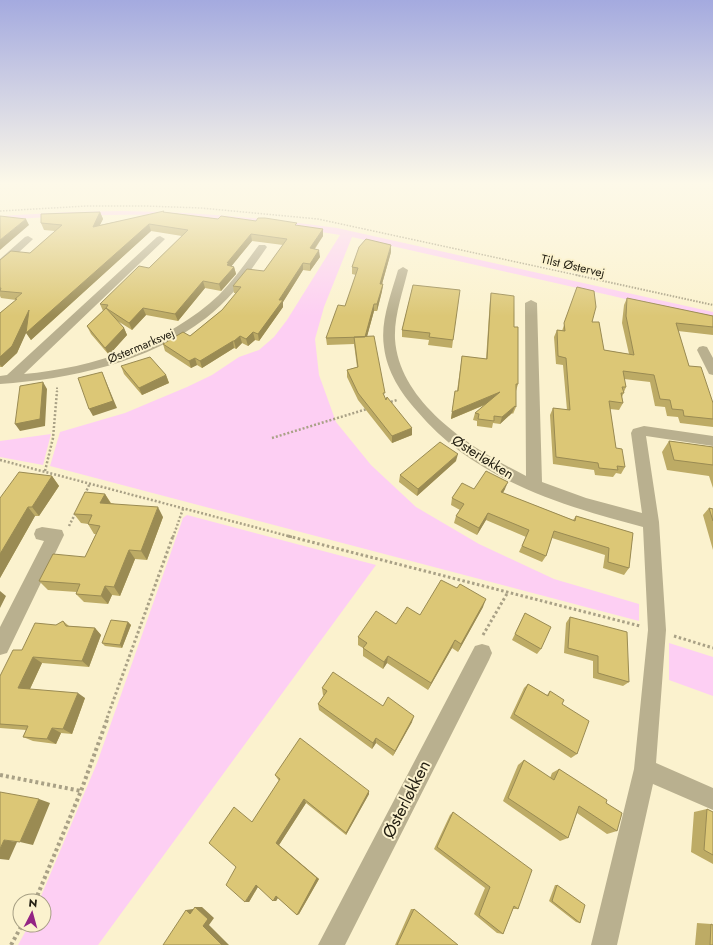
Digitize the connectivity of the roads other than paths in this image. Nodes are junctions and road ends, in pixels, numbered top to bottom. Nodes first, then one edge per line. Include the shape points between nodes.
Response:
1 (28, 239) dead end
2 (160, 239) dead end
3 (262, 247) dead end
4 (0, 264) edge
5 (402, 270) dead end
6 (531, 303) dead end
7 (703, 350) dead end
8 (713, 371) edge
9 (5, 380) edge
10 (713, 441) edge
11 (534, 486) junction
12 (651, 522) junction
13 (49, 535) road end
14 (0, 646) edge
15 (482, 654) road end
16 (645, 769) junction
17 (713, 799) edge
18 (331, 945) edge
19 (604, 945) edge

1 - 4 street
2 - 9 street, Østermarksvej
3 - 9 street, Østermarksvej via 222,298 185,327 137,351 108,361 58,374
5 - 11 street, Østerløkken via 391,319 390,346 394,363 405,387 425,414 457,444 493,466
6 - 11 street, Østerløkken
7 - 8 street
10 - 12 street via 644,431 638,433
11 - 12 street, Østerløkken via 577,502
12 - 16 street via 657,630
13 - 14 street
15 - 18 street, Østerløkken
16 - 17 street
16 - 19 street

